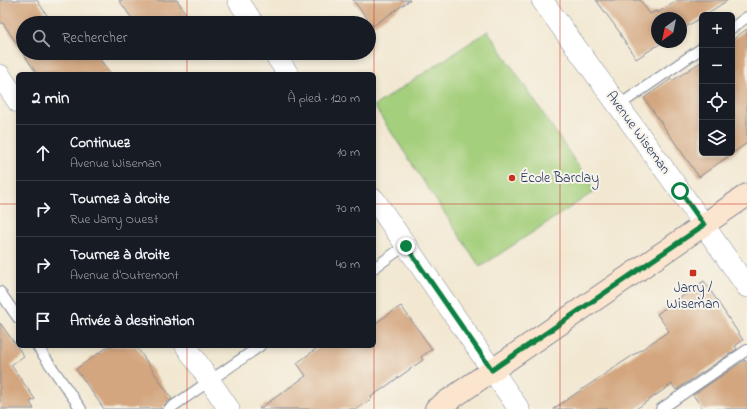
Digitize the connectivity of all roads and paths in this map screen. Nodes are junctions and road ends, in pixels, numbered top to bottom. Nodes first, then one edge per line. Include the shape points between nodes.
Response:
1 (238, 0) edge
2 (542, 0) edge
3 (248, 16) edge
4 (747, 17) edge
5 (735, 26) edge
6 (699, 50) edge
7 (279, 60) edge
8 (287, 72) edge
9 (0, 76) edge
10 (16, 99) edge
11 (618, 106) junction
12 (747, 195) edge
13 (376, 202) edge
14 (704, 225) junction
15 (406, 246) junction
16 (376, 267) edge
17 (747, 287) edge
18 (0, 292) edge
19 (16, 315) edge
20 (38, 348) edge
21 (187, 348) edge
22 (257, 348) edge
23 (747, 350) edge
24 (492, 370) junction
25 (210, 381) junction
26 (81, 409) edge
27 (169, 409) edge
28 (229, 409) edge
29 (436, 409) edge
30 (518, 409) edge
31 (661, 409) edge

1 - 3 street
2 - 11 street, Avenue Wiseman
4 - 5 lane
6 - 11 lane
7 - 8 street
9 - 10 street
11 - 14 street, Avenue Wiseman
12 - 14 main road
13 - 15 street
14 - 17 street, Avenue Wiseman
14 - 24 main road
15 - 16 lane
15 - 24 street
18 - 19 lane
20 - 26 lane
21 - 25 street
22 - 25 lane
23 - 31 lane
24 - 29 main road
24 - 30 street
25 - 27 lane
25 - 28 street

